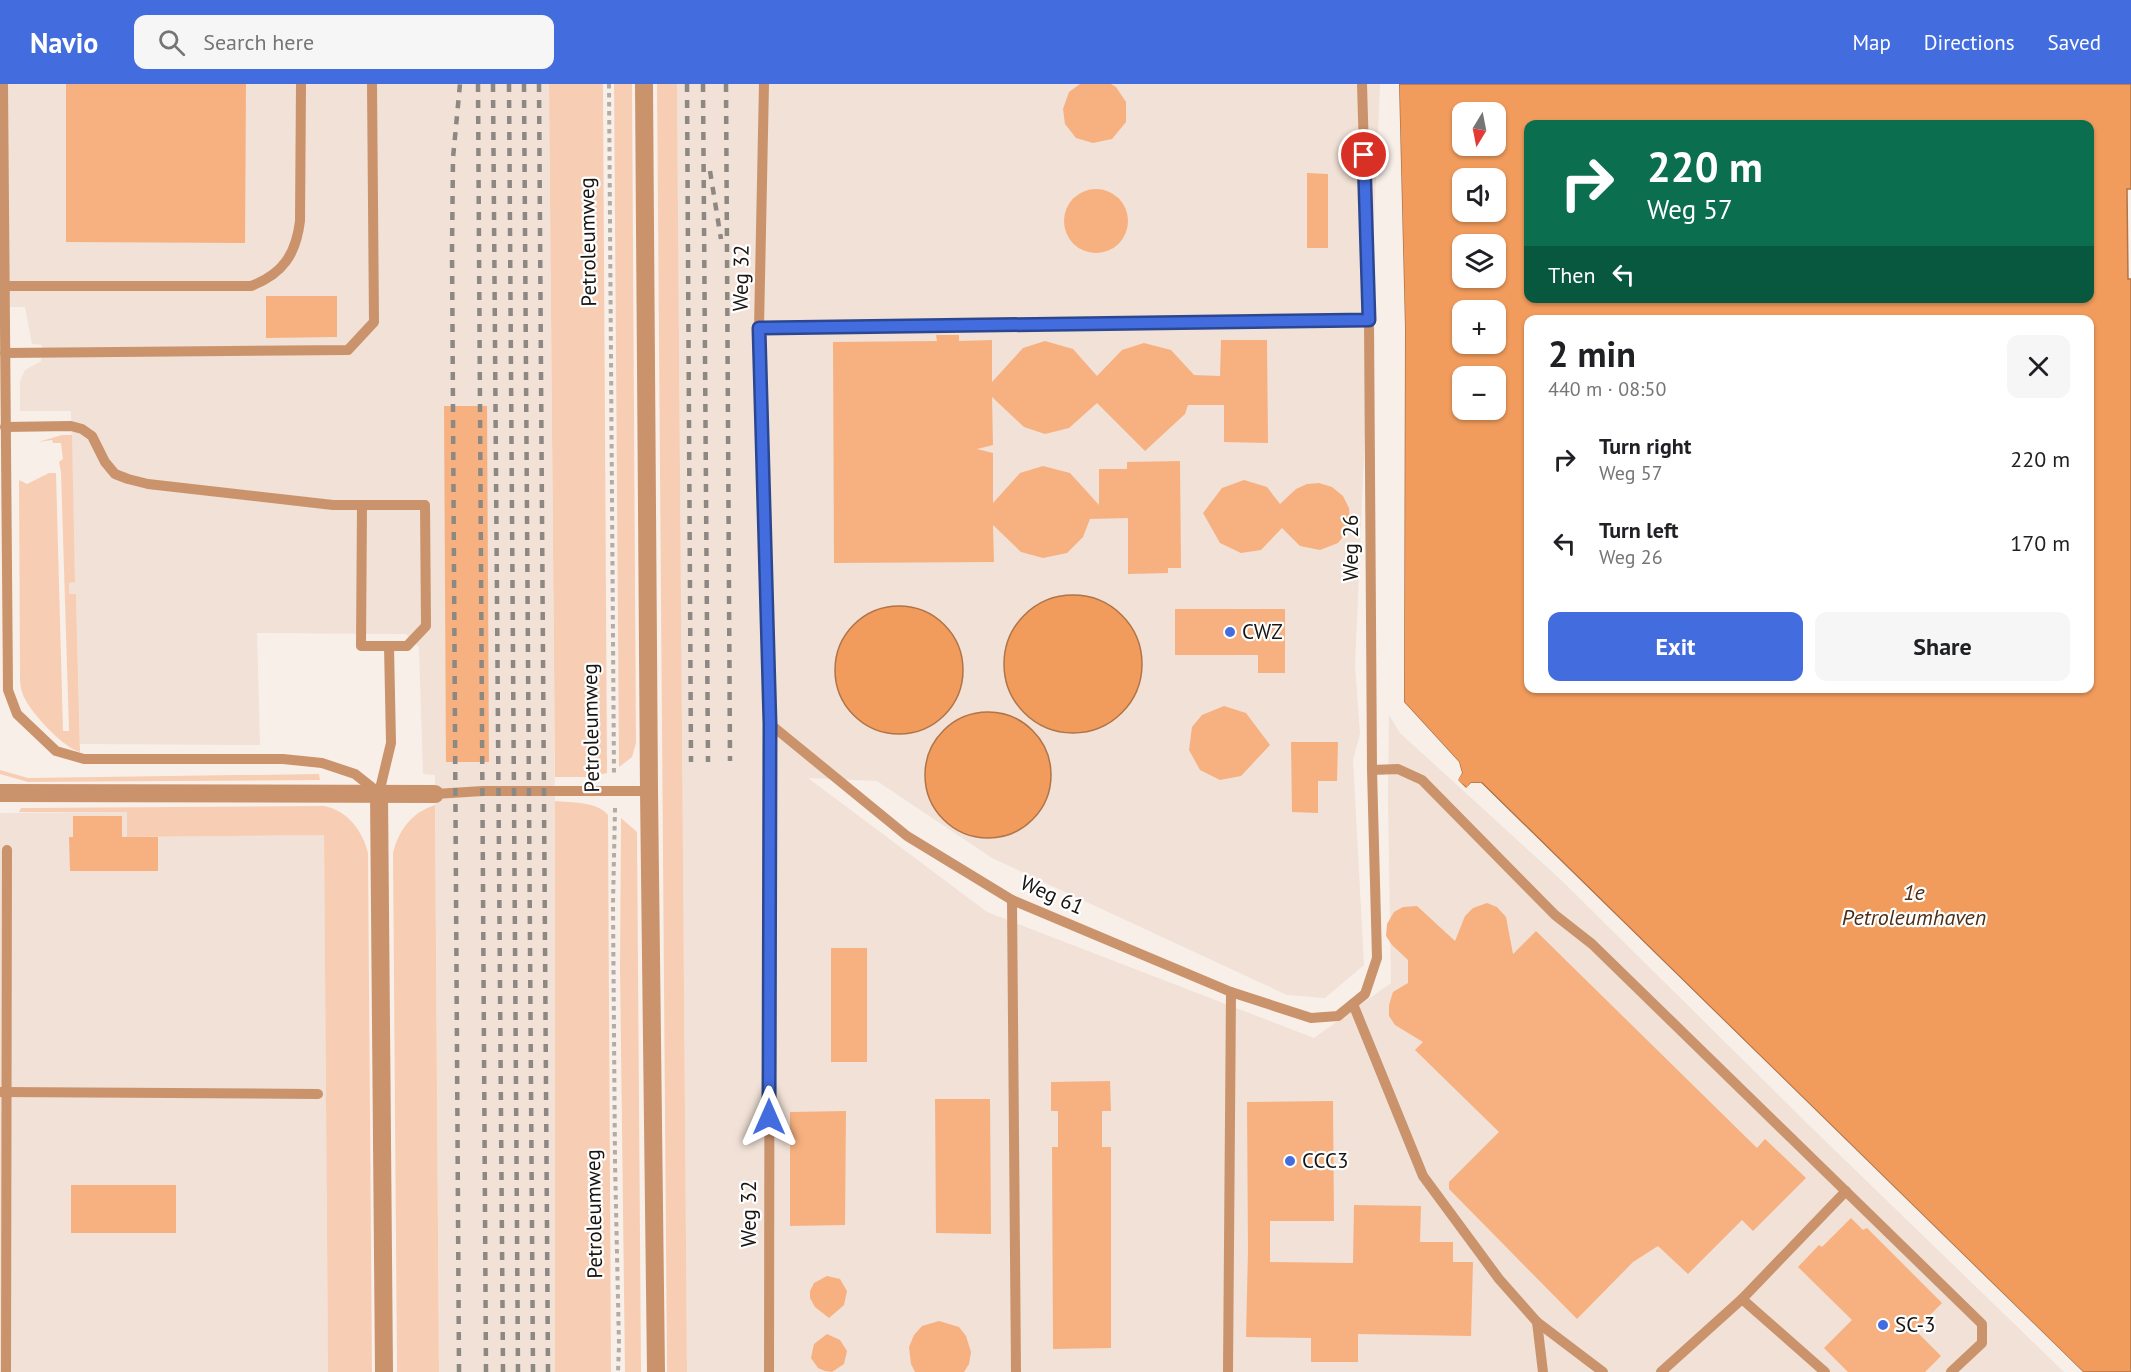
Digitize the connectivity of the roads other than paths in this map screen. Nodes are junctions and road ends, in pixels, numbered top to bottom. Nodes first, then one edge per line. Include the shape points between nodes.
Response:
1 (3, 84) edge
2 (301, 84) edge
3 (372, 84) edge
4 (644, 84) edge
5 (764, 84) edge
6 (1362, 84) edge
7 (5, 286) junction
8 (1369, 320) junction
9 (759, 328) junction
10 (3, 350) edge
11 (6, 428) junction
12 (362, 505) junction
13 (389, 646) junction
14 (770, 724) junction
15 (1372, 770) junction
16 (649, 791) junction
17 (379, 793) junction
18 (0, 794) edge
19 (435, 794) joint
20 (7, 850) dead end
21 (1012, 900) junction
22 (1231, 992) junction
23 (1353, 1004) junction
24 (3, 1092) edge
25 (318, 1094) dead end
26 (1846, 1191) junction
27 (3, 1225) edge
28 (1742, 1299) junction
29 (1536, 1322) junction
30 (6, 1372) edge
31 (384, 1372) edge
32 (656, 1372) edge
33 (769, 1372) edge
34 (1016, 1372) edge
35 (1228, 1372) edge
36 (1543, 1372) edge
37 (1603, 1372) edge
38 (1661, 1372) edge
39 (1825, 1372) edge
40 (1951, 1372) edge

1 - 7 lane
2 - 7 lane via 298,238 292,254 266,280 251,285
3 - 10 lane via 374,322 348,350
4 - 16 street
5 - 9 lane, Weg 32
6 - 8 lane, Weg 26
7 - 10 lane
8 - 9 lane
8 - 15 lane, Weg 26
9 - 14 lane, Weg 32
10 - 11 lane
11 - 12 lane via 82,429 92,436 115,474 148,484 309,503
11 - 17 lane via 8,690 17,714 56,751 84,759 283,759 322,763 355,774
12 - 13 lane via 361,646
12 - 13 lane via 425,505 426,626 407,646
13 - 17 lane via 391,743
14 - 21 lane, Weg 61 via 907,836
14 - 33 lane, Weg 32
15 - 23 lane, Weg 26 via 1377,958 1365,994
15 - 26 lane via 1398,770 1422,780 1555,915 1592,944
16 - 19 lane
16 - 32 street
17 - 18 street
17 - 19 street
17 - 31 street
20 - 24 lane
21 - 22 lane, Weg 61
21 - 34 lane
22 - 23 lane, Weg 61 via 1311,1018 1338,1016
22 - 35 lane
23 - 29 lane via 1423,1176
24 - 25 lane
24 - 27 lane
26 - 28 lane
26 - 40 lane via 1982,1324 1982,1343
27 - 30 lane
28 - 38 lane
28 - 39 lane
29 - 36 lane
29 - 37 lane

